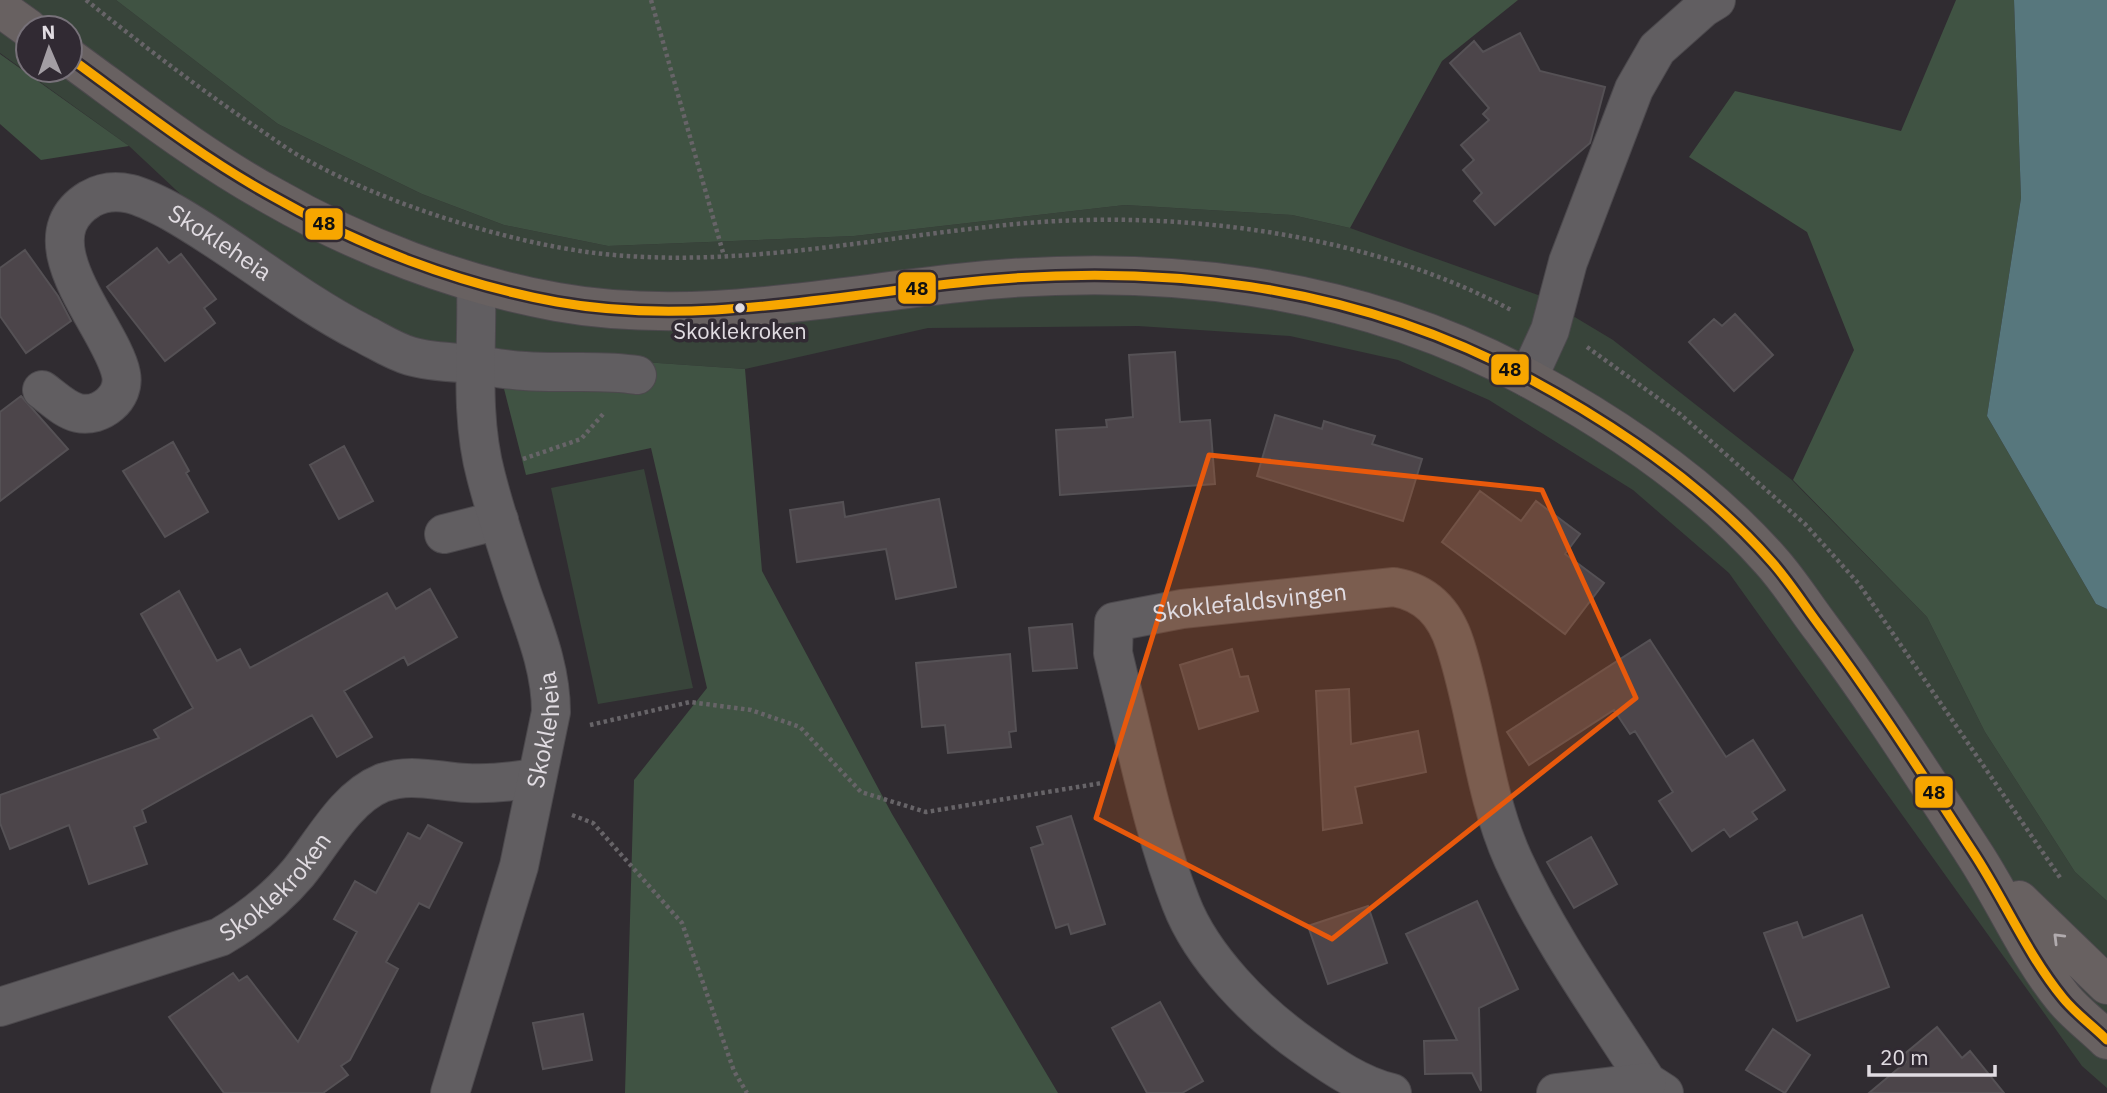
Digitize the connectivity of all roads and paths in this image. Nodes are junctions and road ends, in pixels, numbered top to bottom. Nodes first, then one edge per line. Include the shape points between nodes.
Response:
1 (86, 0) edge
2 (651, 0) edge
3 (1716, 0) edge
4 (84, 68) edge
5 (896, 240) dead end
6 (724, 256) junction
7 (476, 284) junction
8 (475, 365) junction
9 (636, 375) joint
10 (1528, 378) junction
11 (42, 390) dead end
12 (485, 473) junction
13 (499, 520) junction
14 (444, 534) dead end
15 (548, 734) junction
16 (1144, 776) junction
17 (535, 789) junction
18 (1982, 865) junction
19 (2107, 985) edge
20 (0, 1007) edge
21 (2107, 1040) edge
22 (1655, 1088) edge
23 (450, 1093) edge
24 (747, 1093) edge
25 (1392, 1093) edge
26 (1556, 1093) edge

1 - 6 path via 170,66 307,160 369,188 478,228 569,248 663,257
2 - 6 path
3 - 10 street via 1657,49 1634,89 1568,262 1550,330
4 - 7 main road via 270,195 346,234
5 - 6 path
7 - 8 street, Skokleheia
7 - 10 main road via 560,302 687,311 817,303 958,283 1149,274 1234,282 1362,310 1427,331
8 - 9 street
8 - 11 street, Skokleheia via 429,361 398,351 314,308 191,223 123,191 83,203 68,228 73,281 116,355 122,376 116,398 92,414 79,413
8 - 12 street, Skokleheia via 477,429
9 - 12 path via 581,439
10 - 18 main road via 1600,420 1663,466 1720,510 1772,562 1866,687
12 - 13 street, Skokleheia
13 - 14 street
13 - 15 street, Skokleheia via 545,659 551,687
15 - 16 path via 690,702 751,710 800,727 861,792 926,812
15 - 17 street, Skokleheia
16 - 22 street, Skoklefaldsvingen via 1113,653 1114,622 1182,609 1371,588 1402,588 1426,598 1438,608 1455,644 1494,802 1513,858 1546,922
16 - 25 street, Skoklefaldsvingen via 1181,904 1231,982 1290,1037 1357,1080
17 - 20 street, Skoklekroken via 428,777 381,783 339,820 297,874 252,918 230,931
17 - 23 street, Skokleheia via 519,866
17 - 24 path via 593,823 682,923 734,1071
19 -> 18 main road
18 - 21 main road via 2063,999
22 - 26 street, Skoklefaldsvingen

